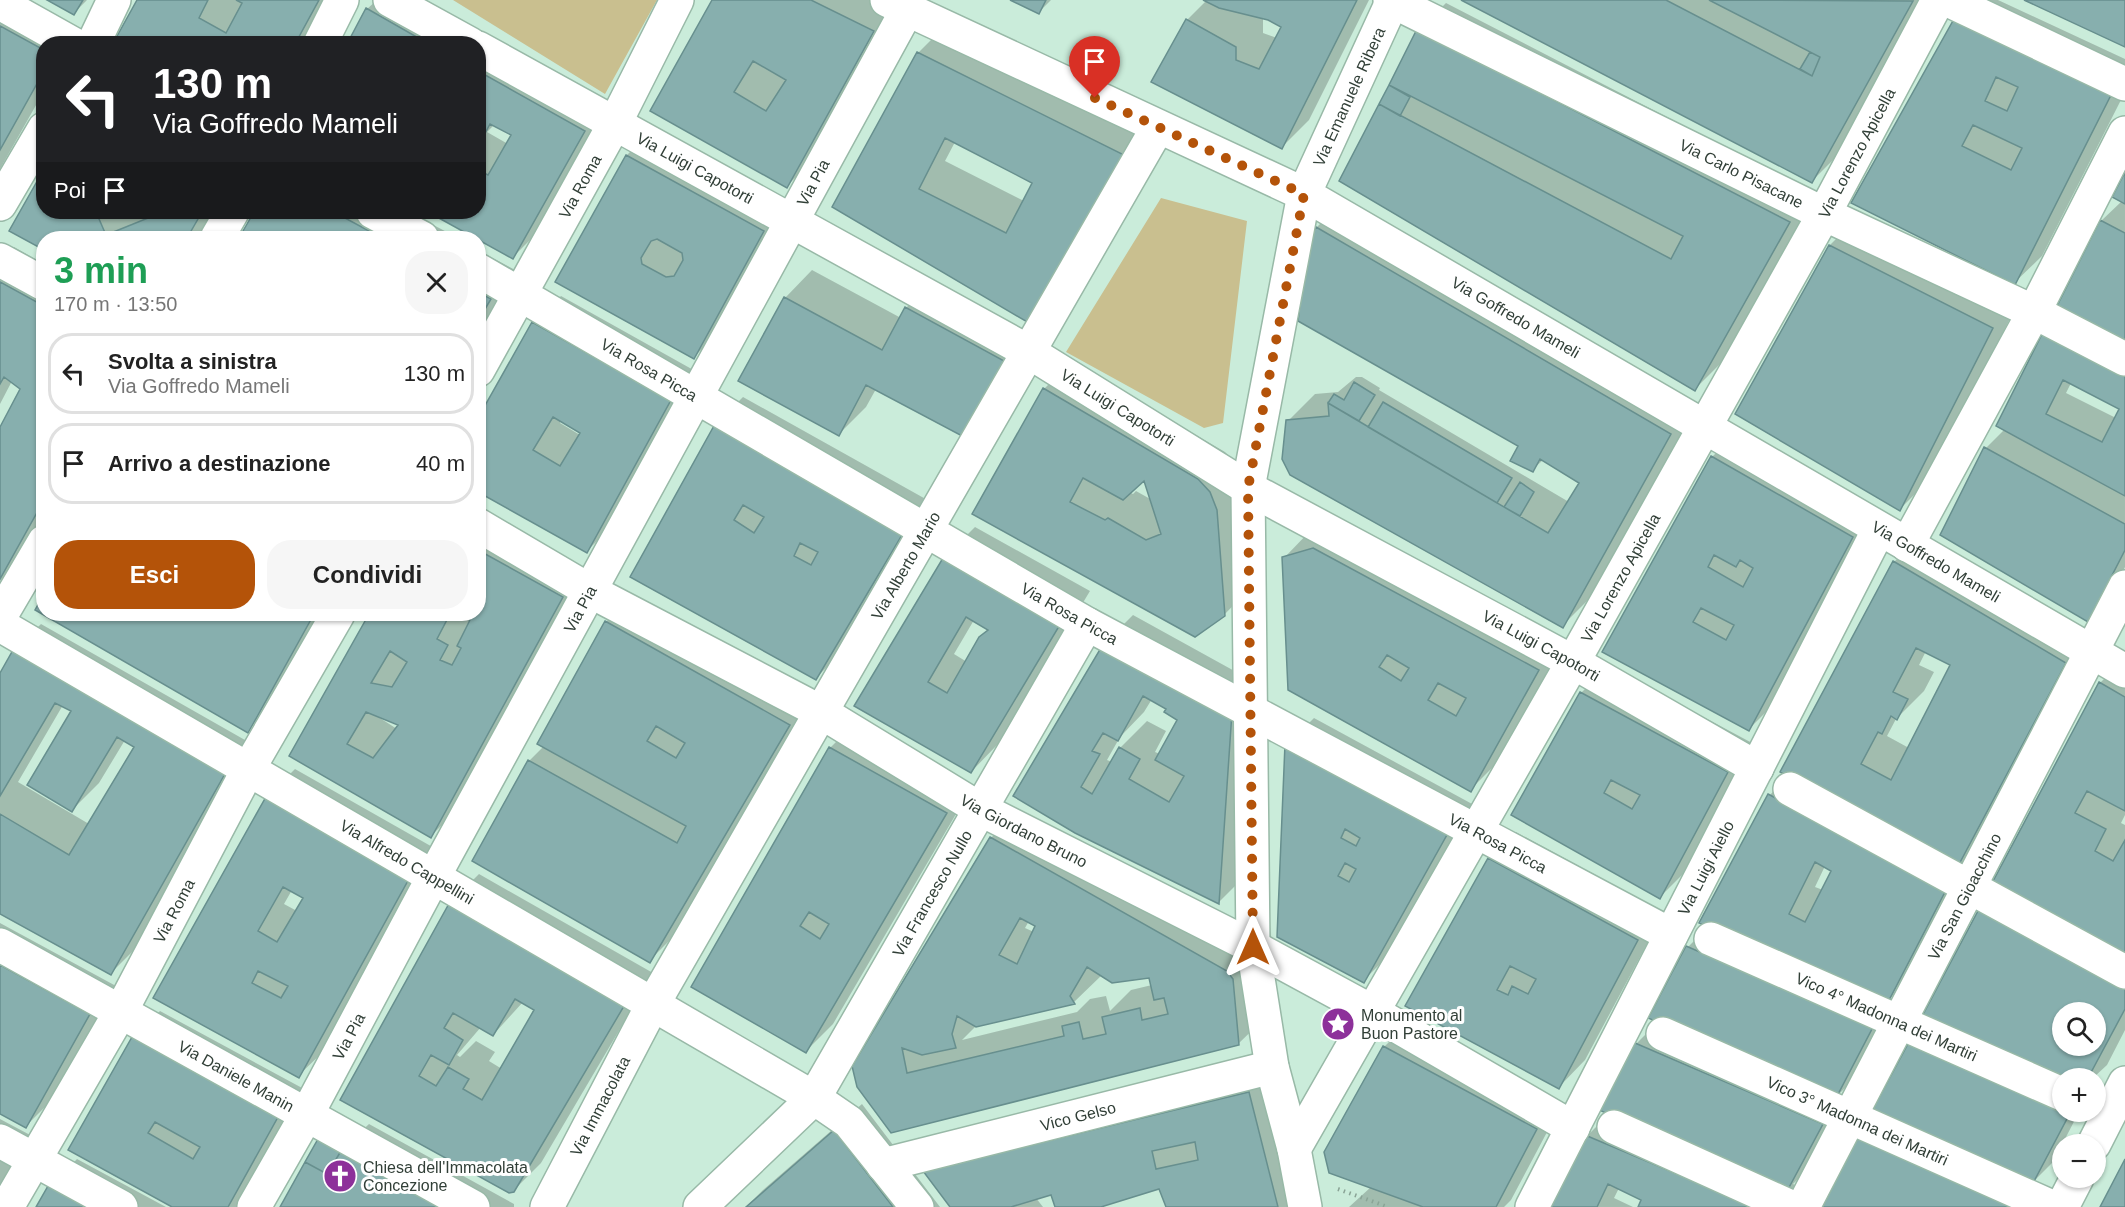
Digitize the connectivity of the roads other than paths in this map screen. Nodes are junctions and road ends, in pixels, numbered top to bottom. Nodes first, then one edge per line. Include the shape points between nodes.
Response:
1 (114, 0) edge
2 (342, 0) edge
3 (390, 0) edge
4 (677, 0) edge
5 (1391, 0) edge
6 (1938, 0) edge
7 (1948, 0) edge
8 (0, 3) edge
9 (897, 5) edge
10 (59, 36) edge
11 (97, 36) edge
12 (324, 36) edge
13 (455, 36) edge
14 (486, 52) edge
15 (2125, 84) edge
16 (615, 123) junction
17 (1158, 127) junction
18 (2125, 133) edge
19 (36, 143) edge
20 (1304, 194) junction
21 (0, 204) edge
22 (1824, 214) junction
23 (386, 219) edge
24 (791, 223) junction
25 (409, 231) edge
26 (0, 260) edge
27 (486, 274) edge
28 (36, 280) edge
29 (522, 294) junction
30 (2034, 312) junction
31 (1029, 352) junction
32 (486, 356) edge
33 (2125, 359) edge
34 (695, 398) junction
35 (1704, 426) junction
36 (1248, 488) junction
37 (486, 530) edge
38 (926, 530) junction
39 (1893, 537) junction
40 (36, 556) edge
41 (2125, 587) edge
42 (592, 592) junction
43 (0, 617) edge
44 (335, 621) edge
45 (1087, 624) junction
46 (0, 625) edge
47 (2090, 651) junction
48 (1573, 662) junction
49 (2125, 671) edge
50 (821, 712) junction
51 (1252, 714) junction
52 (249, 768) junction
53 (1756, 768) junction
54 (1790, 789) dead end
55 (980, 809) junction
56 (1478, 830) junction
57 (434, 876) junction
58 (1969, 888) junction
59 (1671, 935) junction
60 (1711, 939) dead end
61 (0, 945) edge
62 (1253, 947) junction
63 (2125, 972) edge
64 (653, 1004) junction
65 (121, 1011) junction
66 (1371, 1011) junction
67 (1899, 1022) junction
68 (1663, 1034) dead end
69 (1272, 1066) junction
70 (2125, 1083) edge
71 (2052, 1090) edge
72 (814, 1098) junction
73 (2106, 1107) edge
74 (306, 1116) junction
75 (1849, 1117) junction
76 (1614, 1127) dead end
77 (1573, 1128) junction
78 (0, 1141) edge
79 (1294, 1149) junction
80 (34, 1159) junction
81 (883, 1165) junction
82 (2072, 1188) edge
83 (7, 1207) edge
84 (121, 1207) edge
85 (254, 1207) edge
86 (473, 1207) edge
87 (547, 1207) edge
88 (701, 1207) edge
89 (917, 1207) edge
90 (1305, 1207) edge
91 (1532, 1207) edge
92 (1791, 1207) edge
93 (1803, 1207) edge
94 (2052, 1207) edge
95 (2062, 1207) edge

1 - 11 street
2 - 12 street
3 - 13 street
4 - 16 street, Via Roma
5 - 20 street, Via Emanuele Ribera
5 - 22 street, Via Carlo Pisacane
6 - 22 street, Via Lorenzo Apicella
7 - 15 street
8 - 10 street
9 - 17 street, Via Goffredo Mameli
9 - 24 street, Via Pia
14 - 16 street, Via Luigi Capotorti
16 - 24 street, Via Luigi Capotorti
16 - 29 street, Via Roma
17 - 20 street, Via Goffredo Mameli
17 - 31 street, Via Alberto Mario
18 - 30 street, Via Luigi Aiello
19 - 21 street
20 - 35 street, Via Goffredo Mameli
20 - 36 street, Via Emanuele Ribera
22 - 30 street, Via Carlo Pisacane
22 - 35 street, Via Lorenzo Apicella
23 - 25 street
24 - 31 street, Via Luigi Capotorti
24 - 34 street, Via Pia
26 - 28 street
27 - 29 street, Via Rosa Picca
29 - 32 street, Via Roma
29 - 34 street, Via Rosa Picca
30 - 33 street, Via Carlo Pisacane
30 - 39 street, Via Luigi Aiello
31 - 36 street, Via Luigi Capotorti
31 - 38 street, Via Alberto Mario
34 - 38 street, Via Rosa Picca
34 - 42 street, Via Pia
35 - 39 street, Via Goffredo Mameli
35 - 48 street, Via Lorenzo Apicella
36 - 48 street, Via Luigi Capotorti
36 - 51 street, Via Emanuele Ribera
37 - 42 street, Via Giordano Bruno
38 - 45 street, Via Rosa Picca
38 - 50 street, Via Alberto Mario
39 - 47 street, Via Goffredo Mameli
39 - 53 street, Via Luigi Aiello
40 - 43 street
41 - 47 street, Via San Gioacchino
42 - 50 street, Via Giordano Bruno
42 - 57 street, Via Pia
44 - 52 street, Via Roma
45 - 51 street, Via Rosa Picca
45 - 55 street, Via Francesco Nullo
46 - 52 street, Via Alfredo Cappellini
47 - 49 street, Via Goffredo Mameli
47 - 58 street, Via San Gioacchino
48 - 53 street, Via Luigi Capotorti
48 - 56 street, Via Lorenzo Apicella
50 - 55 street, Via Giordano Bruno
50 - 64 street, Via Alberto Mario
51 - 56 street, Via Rosa Picca
51 - 62 street, Via Emanuele Ribera
52 - 57 street, Via Alfredo Cappellini
52 - 65 street, Via Roma
53 - 59 street, Via Luigi Aiello
54 - 58 street
55 - 62 street, Via Giordano Bruno
55 - 72 street, Via Francesco Nullo
56 - 59 street, Via Rosa Picca
56 - 66 street, Via Lorenzo Apicella
57 - 64 street, Via Alfredo Cappellini
57 - 74 street, Via Pia
58 - 63 street
58 - 67 street, Via San Gioacchino
59 - 77 street, Via Luigi Aiello
60 - 67 street, Vico 4° Madonna dei Martiri
61 - 65 street, Via Daniele Manin
62 - 66 street, Via Giordano Bruno
62 - 69 street, Via Emanuele Ribera
64 - 72 street, Via Alfredo Cappellini
64 - 87 street, Via Immacolata
65 - 74 street, Via Daniele Manin
65 - 80 street, Via Roma
66 - 77 street, Via Giordano Bruno
66 - 79 street, Via Lorenzo Apicella
67 - 71 street, Vico 4° Madonna dei Martiri
67 - 75 street, Via San Gioacchino
68 - 75 street, Vico 3° Madonna dei Martiri
69 - 79 street, Via Emanuele Ribera
69 - 81 street, Vico Gelso
70 - 73 street
72 - 81 street, Via Alfredo Cappellini via 849,1122
72 - 88 street
74 - 85 street, Via Pia
74 - 86 street, Via Daniele Manin
75 - 93 street, Via San Gioacchino
75 - 94 street, Vico 3° Madonna dei Martiri
76 - 92 street
77 - 91 street, Via Luigi Aiello
78 - 80 street
79 - 90 street, Via Emanuele Ribera
80 - 83 street, Via Roma
80 - 84 street
81 - 89 street, Via Alfredo Cappellini
82 - 95 street

